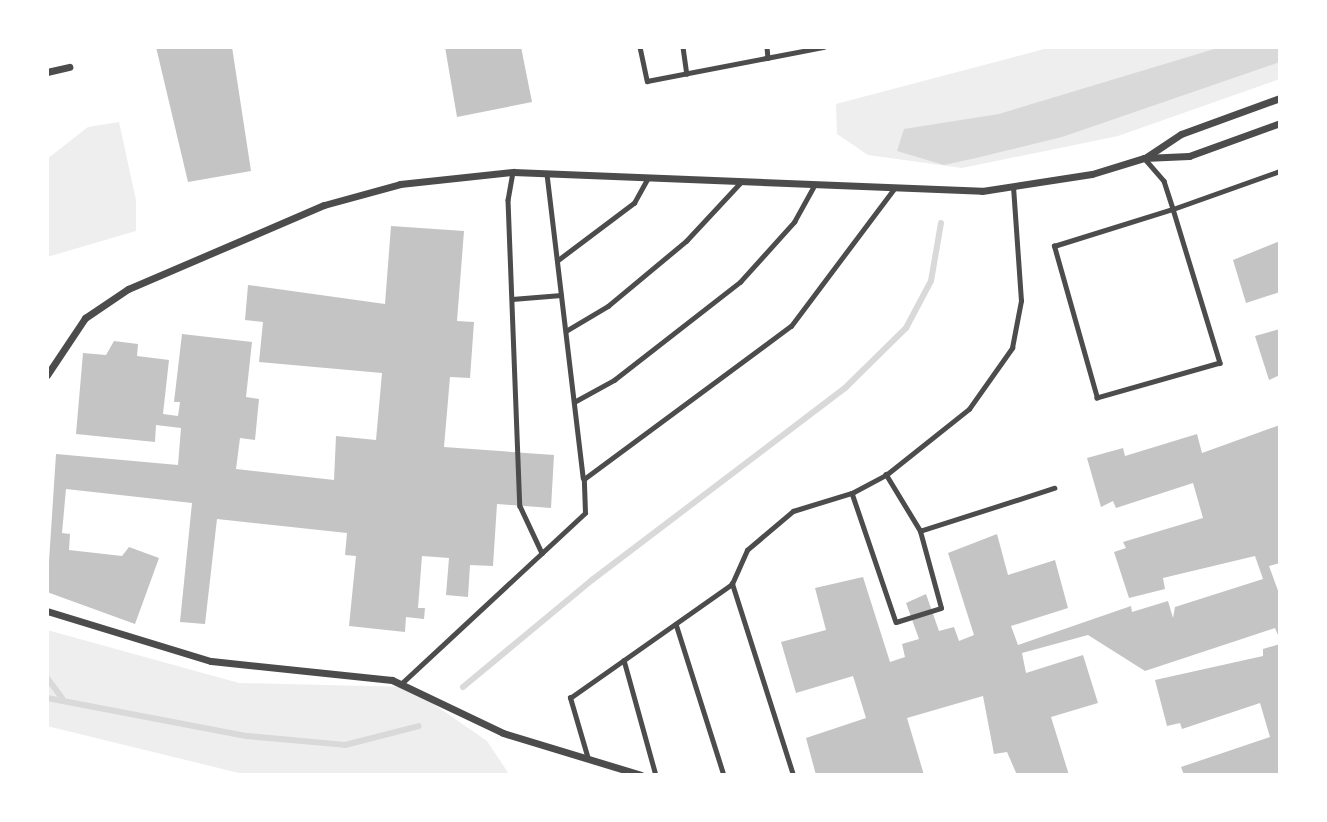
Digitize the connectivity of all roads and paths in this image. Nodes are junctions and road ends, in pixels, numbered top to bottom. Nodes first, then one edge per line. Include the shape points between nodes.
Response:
1 (640, 47) edge
2 (683, 47) edge
3 (767, 47) edge
4 (824, 47) edge
5 (768, 58) junction
6 (69, 67) dead end
7 (47, 72) edge
8 (687, 74) junction
9 (1280, 98) edge
10 (1280, 123) edge
11 (1144, 158) junction
12 (1280, 171) edge
13 (513, 172) junction
14 (547, 173) junction
15 (649, 177) junction
16 (740, 183) junction
17 (1013, 187) junction
18 (813, 188) junction
19 (894, 189) junction
20 (1173, 209) junction
21 (557, 261) junction
22 (562, 295) junction
23 (512, 299) junction
24 (566, 331) junction
25 (47, 375) edge
26 (575, 402) junction
27 (886, 475) junction
28 (583, 479) junction
29 (1054, 488) dead end
30 (852, 493) junction
31 (920, 531) junction
32 (542, 553) junction
33 (732, 584) junction
34 (47, 611) edge
35 (676, 624) junction
36 (624, 660) junction
37 (401, 684) junction
38 (587, 758) junction
39 (640, 775) edge
40 (656, 775) edge
41 (724, 775) edge
42 (793, 775) edge

1 - 8 lane via 646,81
2 - 8 lane
3 - 5 lane
4 - 5 lane
5 - 8 lane
6 - 7 street
9 - 11 street via 1181,134
10 - 11 street via 1189,156
11 - 17 street
11 - 20 lane via 1164,181
12 - 20 lane
13 - 14 street
13 - 23 lane
13 - 25 street via 400,184 324,205 128,289 85,318
14 - 15 street
14 - 21 lane
15 - 16 street
15 - 21 lane via 634,203
16 - 18 street
16 - 24 lane via 686,242 608,306
17 - 19 street
17 - 27 lane via 1021,301 1012,348 969,409
18 - 19 street
18 - 26 lane via 794,222 740,282 614,380
19 - 28 lane via 791,326
20 - 20 lane via 1220,363 1097,398 1054,246
21 - 22 lane
22 - 23 lane
22 - 24 lane
23 - 32 lane via 520,506
24 - 26 lane
26 - 28 lane
27 - 30 lane
27 - 31 lane
28 - 32 lane via 585,513
29 - 31 lane
30 - 31 lane via 896,622 941,608
30 - 33 lane via 793,511 747,550
32 - 37 lane
33 - 35 lane
33 - 42 lane
34 - 37 street via 211,661
35 - 36 lane
35 - 41 lane
36 - 38 lane via 570,698
36 - 40 lane
37 - 38 street via 503,733
38 - 39 street

